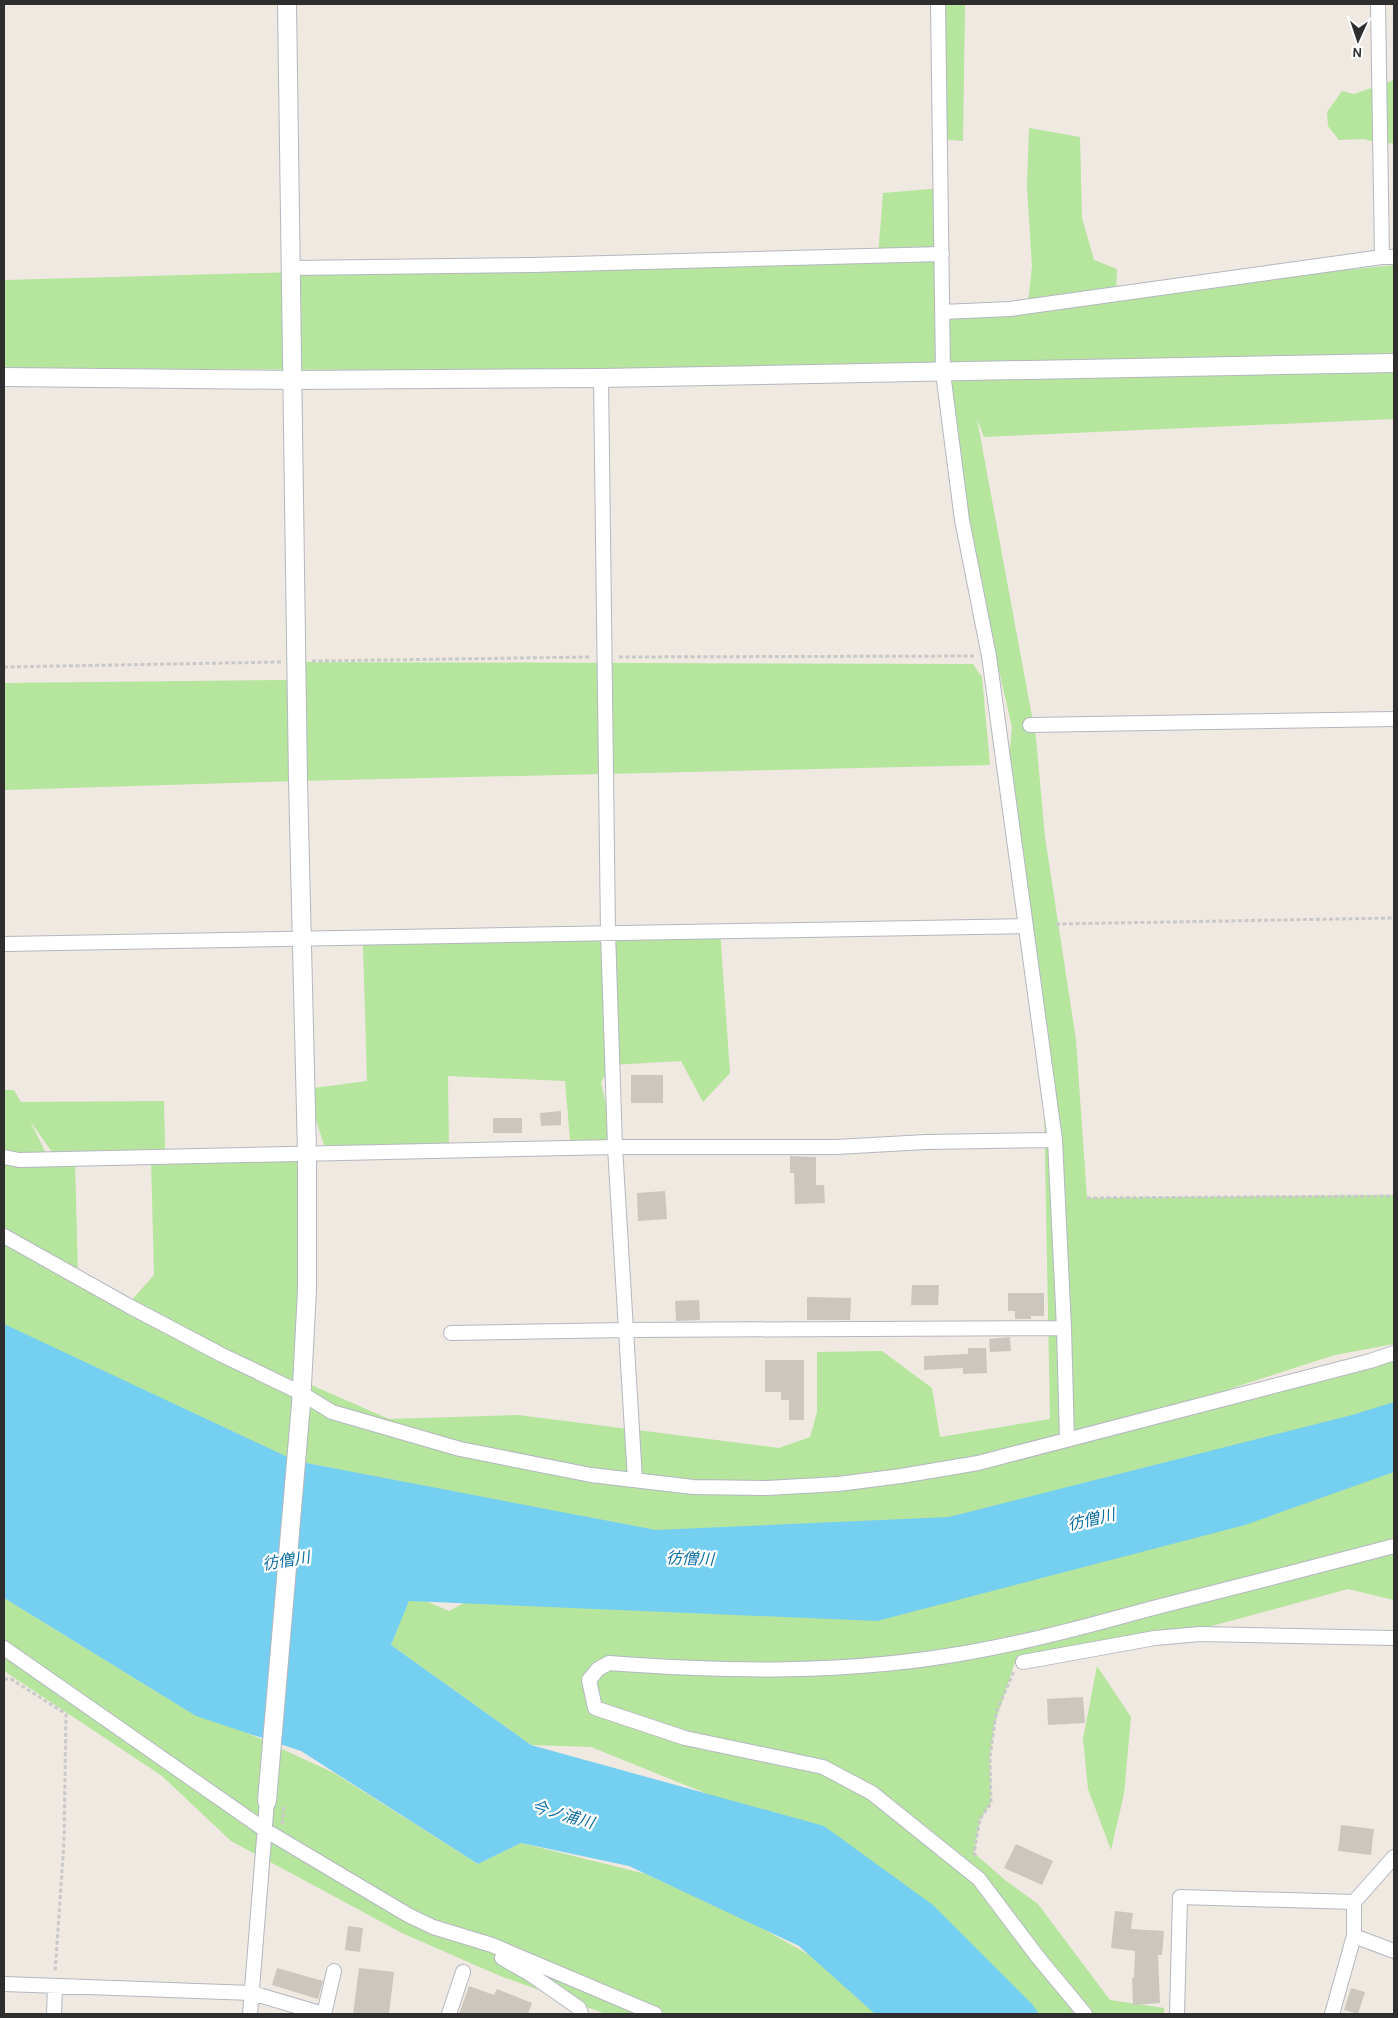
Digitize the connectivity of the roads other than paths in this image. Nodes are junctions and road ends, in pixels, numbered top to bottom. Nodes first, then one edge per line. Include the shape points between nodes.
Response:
1 (288, 4) edge
2 (938, 4) edge
3 (1378, 4) edge
4 (942, 254) junction
5 (1388, 257) edge
6 (292, 268) junction
7 (942, 312) junction
8 (1394, 363) edge
9 (943, 373) junction
10 (4, 376) edge
11 (601, 378) junction
12 (292, 380) junction
13 (1394, 719) edge
14 (1030, 725) dead end
15 (1026, 926) junction
16 (608, 932) junction
17 (302, 938) junction
18 (4, 944) edge
19 (1055, 1140) junction
20 (614, 1148) junction
21 (307, 1153) junction
22 (4, 1157) edge
23 (4, 1236) edge
24 (1064, 1328) junction
25 (626, 1330) junction
26 (451, 1333) dead end
27 (1394, 1353) edge
28 (301, 1398) junction
29 (1067, 1440) junction
30 (635, 1480) junction
31 (1394, 1546) edge
32 (1394, 1638) edge
33 (4, 1648) edge
34 (1023, 1662) road end
35 (267, 1801) joint
36 (265, 1830) junction
37 (1394, 1858) edge
38 (1354, 1902) junction
39 (433, 1927) junction
40 (1354, 1936) junction
41 (1394, 1951) edge
42 (334, 1971) dead end
43 (463, 1972) dead end
44 (4, 1984) edge
45 (54, 1986) junction
46 (252, 1993) junction
47 (54, 2014) edge
48 (250, 2014) edge
49 (323, 2014) edge
50 (449, 2014) edge
51 (581, 2014) edge
52 (655, 2014) edge
53 (1085, 2014) edge
54 (1177, 2014) edge
55 (1332, 2014) edge

1 - 6 street
2 - 4 street
3 - 5 street
4 - 6 street
4 - 7 street
5 - 7 street via 1010,309
6 - 12 street
7 - 9 street
8 - 9 street
9 - 11 street
9 - 15 street via 962,520 989,656
10 - 12 street
11 - 12 street
11 - 16 street
12 - 17 street
13 - 14 street
15 - 16 street
15 - 19 street
16 - 17 street
16 - 20 street
17 - 18 street
17 - 21 street
19 - 20 street via 836,1147
19 - 24 street
20 - 21 street
20 - 25 street
21 - 22 street via 39,1160
21 - 28 street via 307,1290
23 - 28 street
24 - 25 street
24 - 29 street
25 - 26 street
25 - 30 street
27 - 29 street
28 - 30 street via 332,1412 460,1449 591,1475
28 - 35 street
29 - 30 street via 978,1463 838,1484 767,1488 693,1487
31 - 53 street via 1041,1638 964,1653 781,1671 609,1663 598,1669 590,1680 595,1708 685,1738 823,1767 872,1793 979,1879
32 - 34 street via 1200,1634 1155,1638
33 - 36 street
35 - 36 street
36 - 39 street
36 - 46 street
37 - 38 street
38 - 40 street
38 - 54 street via 1180,1898
39 - 51 street via 496,1954 579,2008
39 - 52 street via 492,1946
40 - 41 street
40 - 55 street
42 - 49 street
43 - 50 street
44 - 45 street
45 - 46 street
45 - 47 street
46 - 48 street
46 - 49 street

